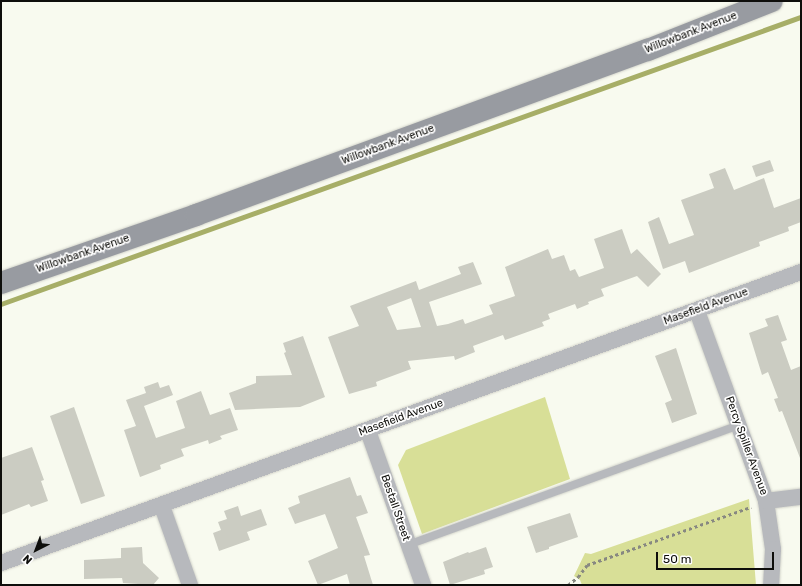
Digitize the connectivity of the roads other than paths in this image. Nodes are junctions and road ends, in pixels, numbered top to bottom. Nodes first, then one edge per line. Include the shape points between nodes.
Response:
1 (772, 1) edge
2 (801, 272) edge
3 (1, 283) edge
4 (697, 311) junction
5 (739, 425) junction
6 (368, 430) junction
7 (801, 497) edge
8 (766, 501) junction
9 (162, 506) junction
10 (408, 545) junction
11 (1, 563) edge
12 (190, 585) edge
13 (423, 585) edge
14 (772, 585) edge

1 - 3 main road, Willowbank Avenue via 611,64
2 - 4 street, Masefield Avenue
4 - 5 street, Percy Spiller Avenue
4 - 6 street, Masefield Avenue
5 - 8 street, Percy Spiller Avenue
5 - 10 lane
6 - 9 street, Masefield Avenue
6 - 10 street, Bestall Street
7 - 8 street
8 - 14 street, Percy Spiller Avenue via 773,549
9 - 11 street, Masefield Avenue
9 - 12 street
10 - 13 street, Bestall Street

